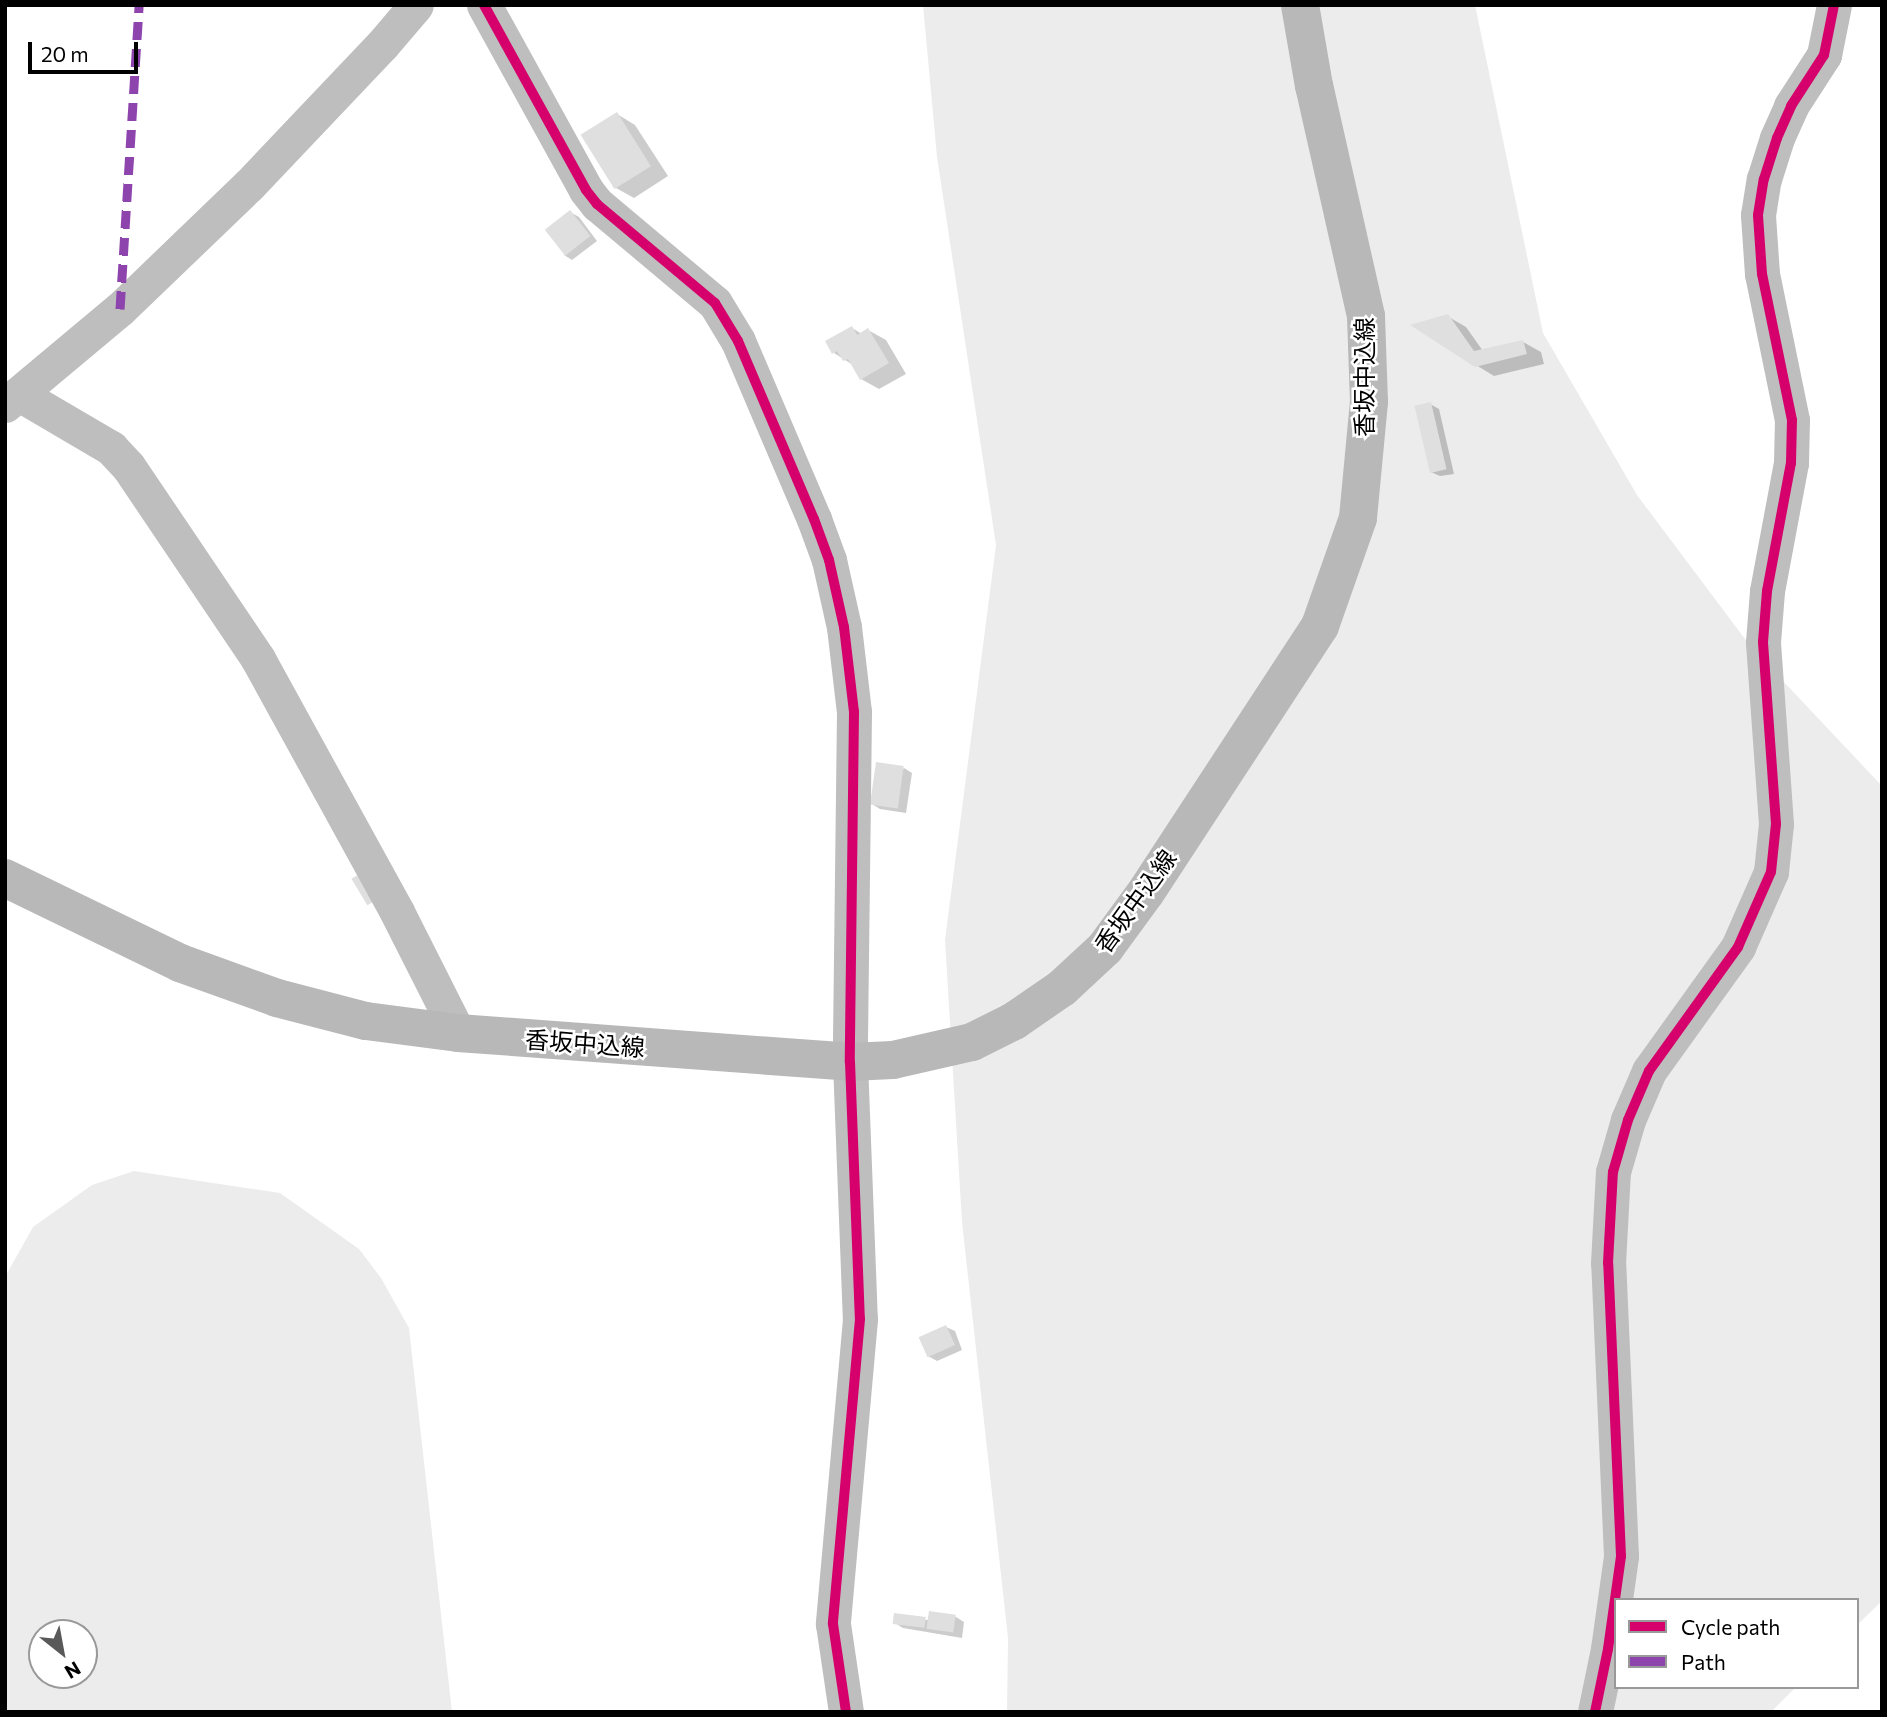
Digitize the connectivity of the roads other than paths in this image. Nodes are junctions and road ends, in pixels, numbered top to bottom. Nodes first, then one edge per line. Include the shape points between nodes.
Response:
1 (416, 5) edge
2 (484, 5) edge
3 (1300, 5) edge
4 (1834, 5) edge
5 (12, 400) edge
6 (5, 878) edge
7 (458, 1033) junction
8 (850, 1062) junction
9 (1615, 1598) edge
10 (1614, 1606) edge
11 (846, 1712) edge
12 (1595, 1712) edge

1 - 5 street via 249,185 120,309
2 - 8 street via 586,190 715,303 738,341 829,560 844,627 853,712
3 - 8 main road, 香坂中込線 via 1366,316 1369,402 1358,518 1320,626 1146,892 1096,956 1062,988 1014,1021 972,1042 893,1060
4 - 9 street via 1824,55 1791,106 1777,138 1763,179 1758,215 1762,274 1792,420 1791,463 1767,591 1763,642 1775,785 1771,872 1738,947 1649,1071 1613,1172 1608,1262 1621,1556
5 - 7 street via 111,448 128,466 258,659
6 - 7 main road, 香坂中込線 via 180,963 277,998 366,1021
7 - 8 main road, 香坂中込線
8 - 11 street via 860,1319 833,1624
10 - 12 street

